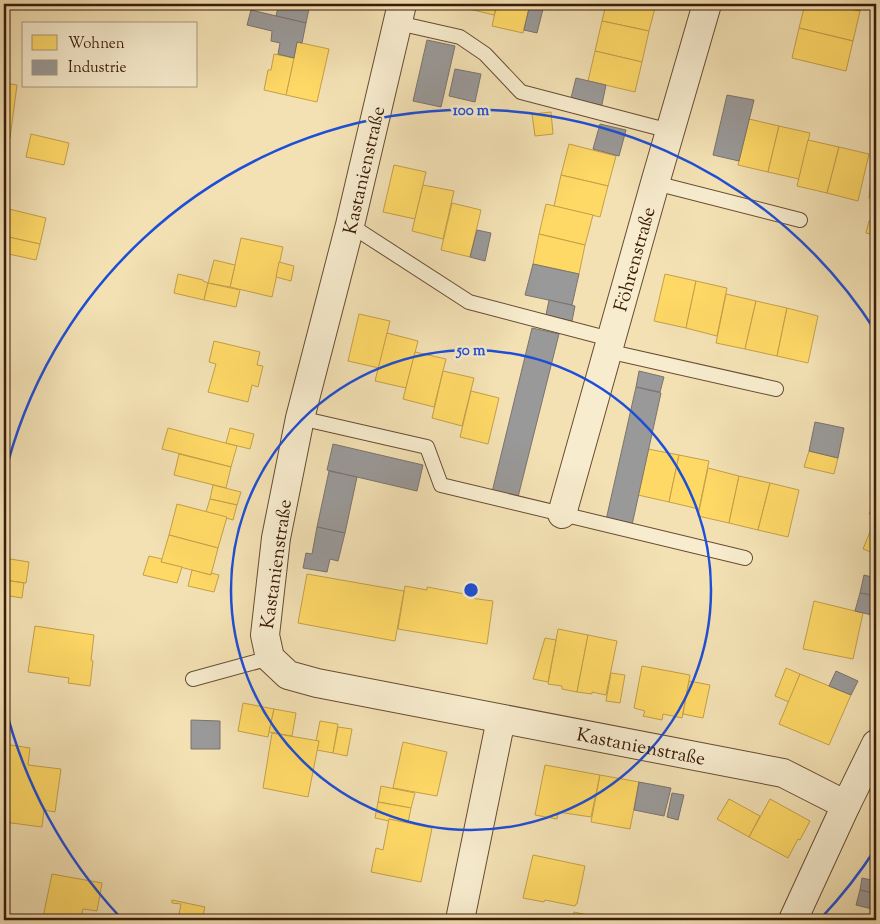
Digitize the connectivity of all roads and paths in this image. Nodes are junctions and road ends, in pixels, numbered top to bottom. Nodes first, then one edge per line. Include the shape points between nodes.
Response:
1 (707, 4) edge
2 (400, 14) edge
3 (670, 131) junction
4 (654, 184) junction
5 (800, 220) dead end
6 (350, 225) junction
7 (609, 345) junction
8 (776, 389) dead end
9 (300, 418) junction
10 (562, 514) junction
11 (745, 558) dead end
12 (270, 658) junction
13 (193, 679) dead end
14 (501, 718) junction
15 (876, 744) edge
16 (846, 806) junction
17 (460, 920) edge
18 (793, 920) edge

1 - 3 street, Föhrenstraße
2 - 3 lane via 460,37 485,54 521,92
2 - 6 street, Kastanienstraße
3 - 4 street, Föhrenstraße
4 - 5 lane
4 - 7 street, Föhrenstraße
6 - 7 lane via 469,302
6 - 9 street, Kastanienstraße
7 - 8 lane
7 - 10 street, Föhrenstraße
9 - 10 lane via 427,448 441,485
9 - 12 street, Kastanienstraße via 276,538 265,635
10 - 11 lane
12 - 13 lane
12 - 14 street, Kastanienstraße via 288,675 317,683
14 - 16 street, Kastanienstraße via 783,773
14 - 17 street
15 - 16 street
16 - 18 street

